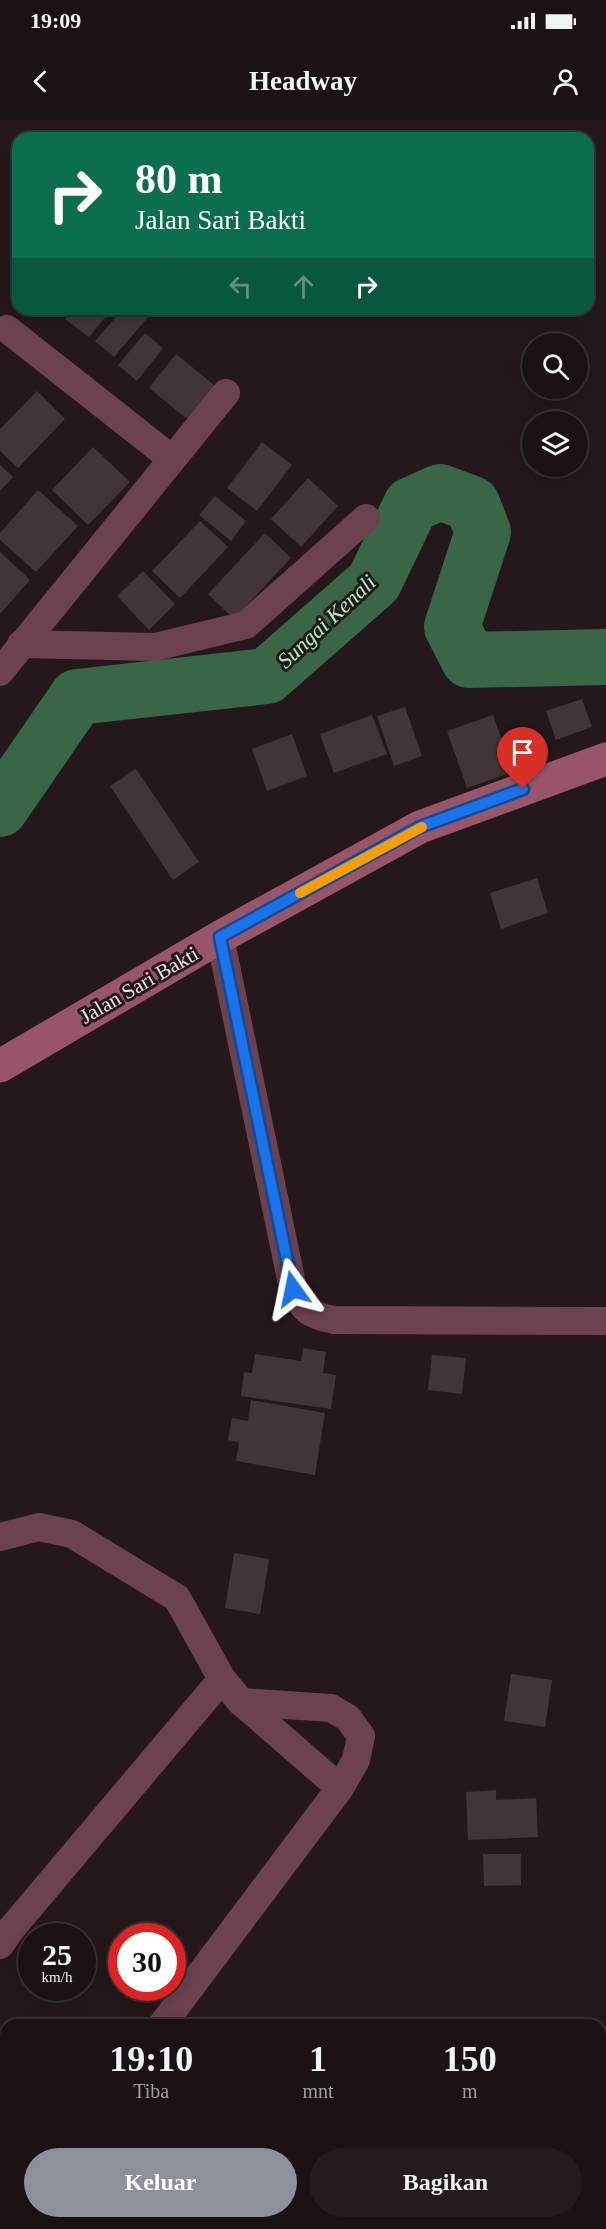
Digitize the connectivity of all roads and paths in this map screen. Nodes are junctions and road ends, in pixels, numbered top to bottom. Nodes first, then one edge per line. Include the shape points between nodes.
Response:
1 (8, 325) edge
2 (226, 393) dead end
3 (172, 459) junction
4 (366, 518) dead end
5 (21, 644) junction
6 (0, 672) edge
7 (606, 759) edge
8 (220, 937) junction
9 (0, 1065) edge
10 (606, 1322) edge
11 (0, 1537) edge
12 (222, 1679) junction
13 (241, 1702) junction
14 (340, 1788) junction
15 (0, 1945) edge
16 (167, 2019) edge

1 - 3 street
2 - 3 street
3 - 5 street
4 - 5 street via 246,625 155,647
5 - 6 street
7 - 8 main road, Jalan Sari Bakti via 420,827
8 - 9 main road, Jalan Sari Bakti
8 - 10 street via 293,1289 302,1306 315,1317 334,1320
11 - 12 street via 39,1527 72,1534 177,1598
12 - 13 street
12 - 15 street
13 - 14 street
13 - 14 street via 331,1708 348,1718 361,1736 356,1761
14 - 16 street

